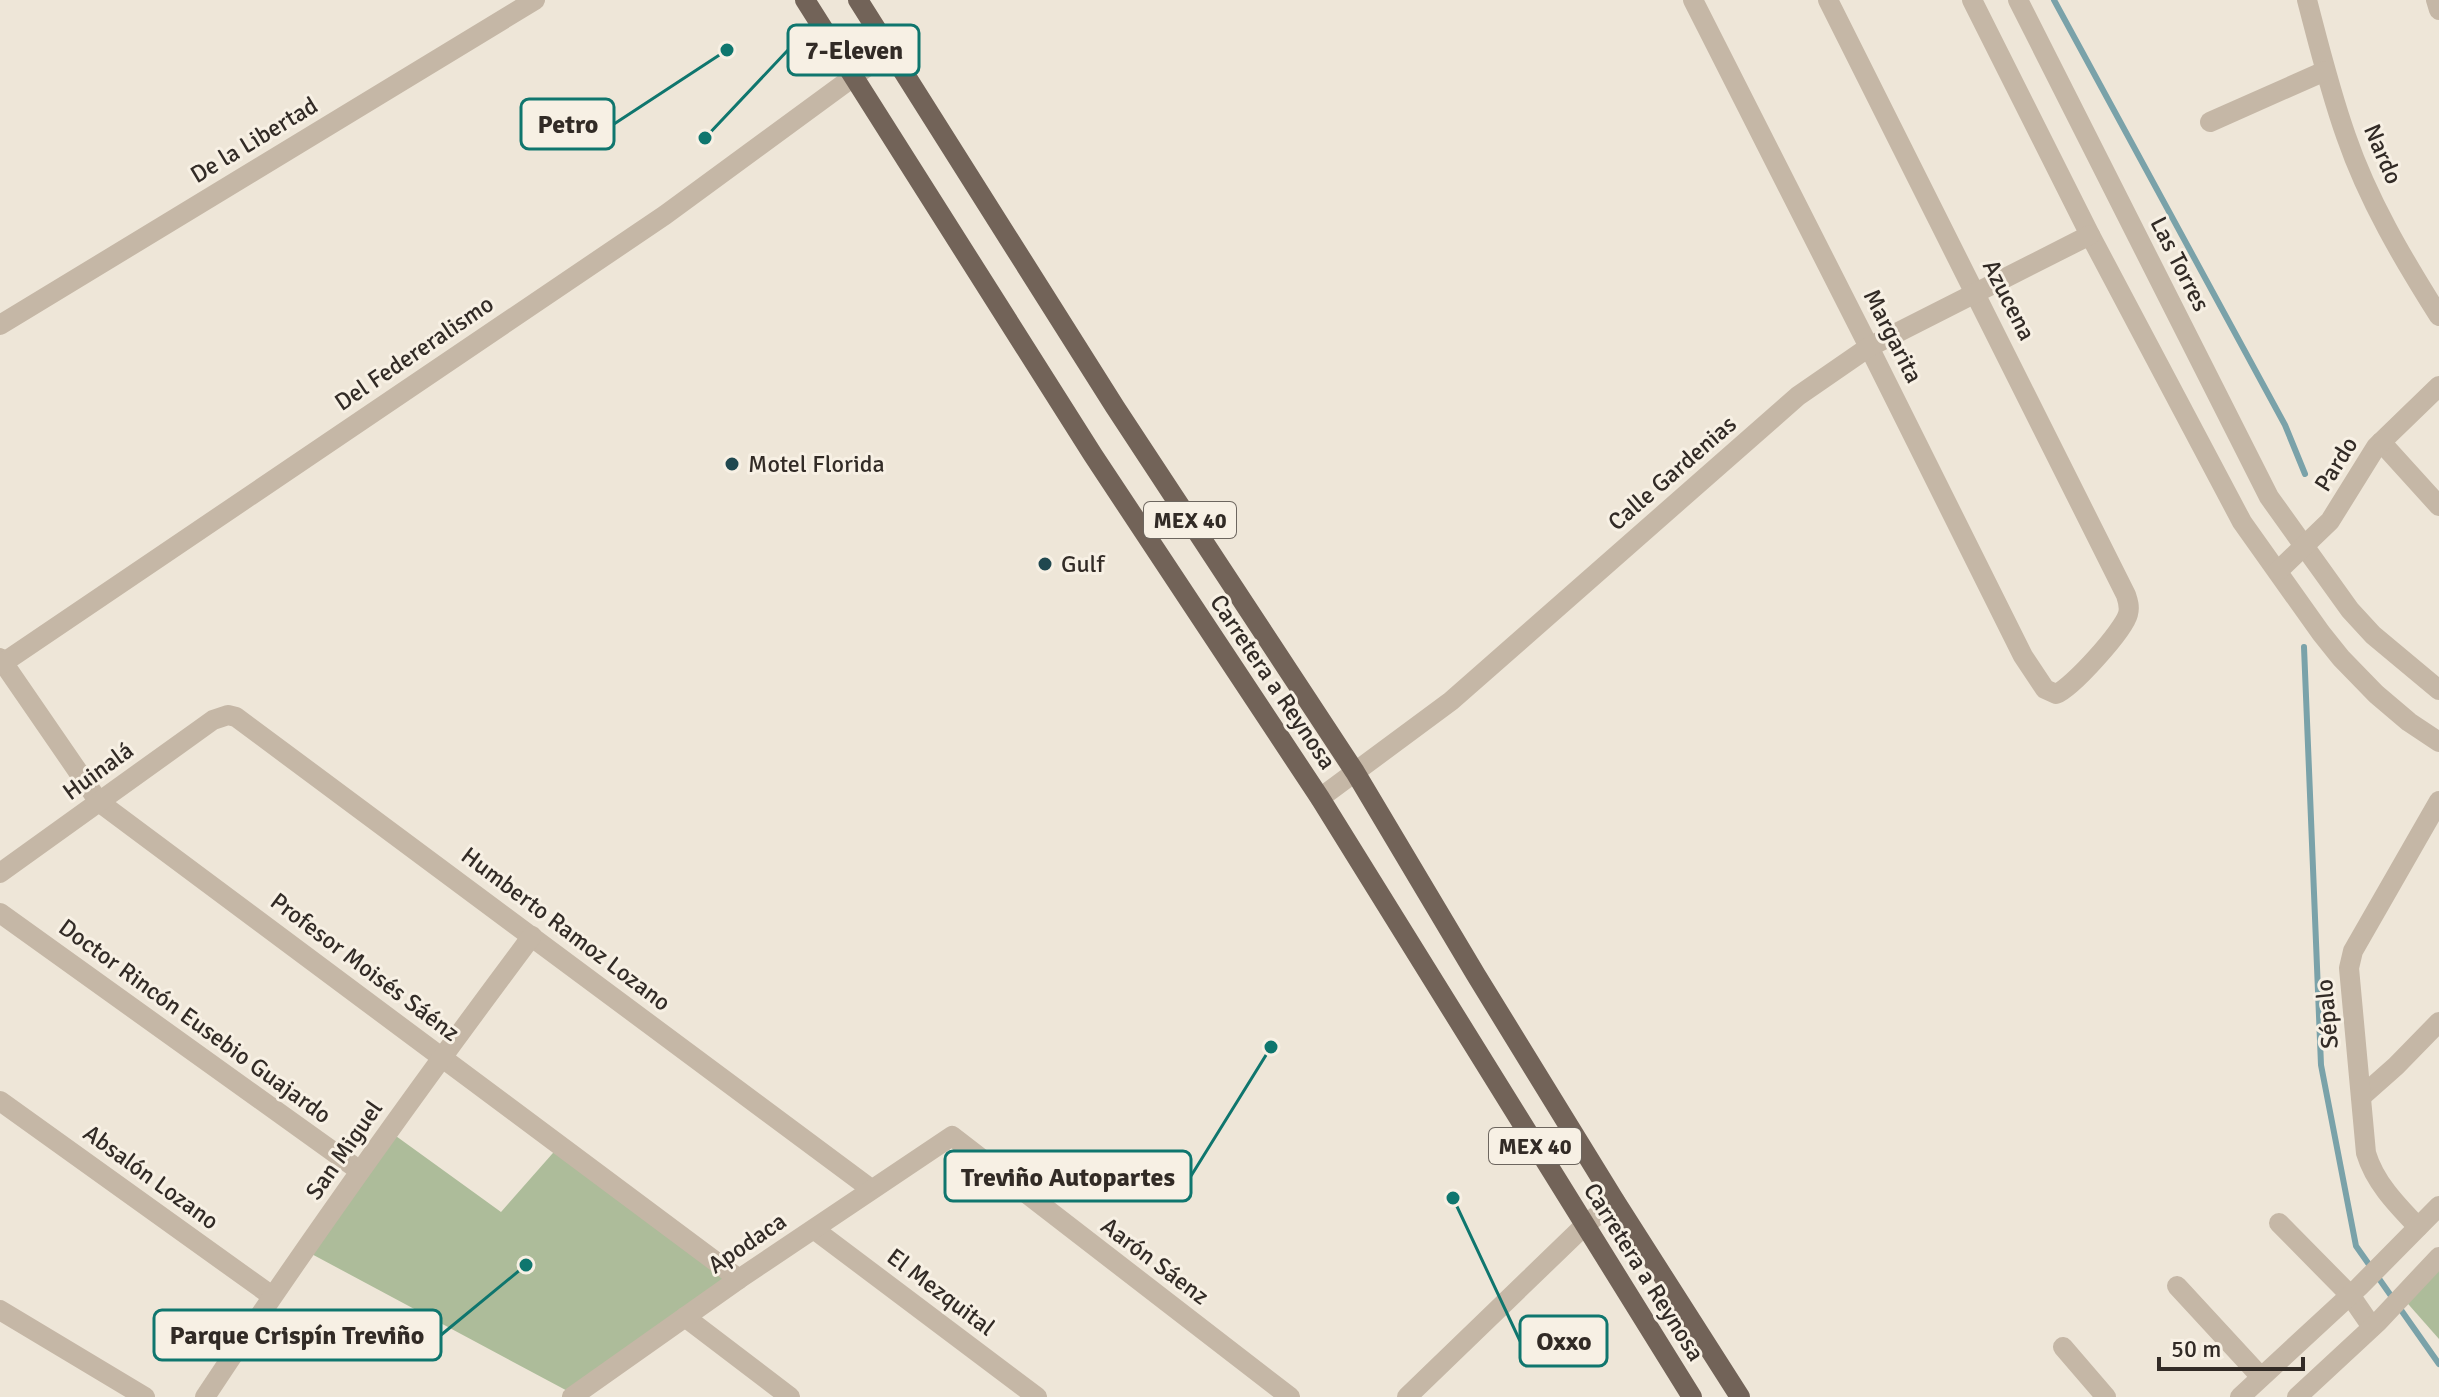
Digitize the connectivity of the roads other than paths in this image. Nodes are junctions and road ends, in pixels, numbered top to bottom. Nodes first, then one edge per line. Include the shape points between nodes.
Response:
1 (535, 0) edge
2 (805, 0) edge
3 (858, 0) edge
4 (1693, 0) edge
5 (1828, 0) edge
6 (1972, 0) edge
7 (2018, 0) edge
8 (2307, 0) edge
9 (2436, 0) edge
10 (2439, 10) edge
11 (890, 50) junction
12 (2325, 71) junction
13 (853, 78) junction
14 (2210, 122) dead end
15 (2090, 235) junction
16 (1976, 291) junction
17 (2439, 316) edge
18 (0, 325) edge
19 (1869, 347) junction
20 (2208, 377) junction
21 (2439, 386) edge
22 (2175, 395) junction
23 (2381, 442) junction
24 (2439, 506) edge
25 (2303, 548) junction
26 (2278, 571) junction
27 (1, 662) edge
28 (2439, 690) edge
29 (2050, 693) joint
30 (228, 715) joint
31 (2439, 742) edge
32 (1355, 772) junction
33 (1320, 798) junction
34 (2439, 801) edge
35 (99, 802) junction
36 (0, 873) edge
37 (0, 913) edge
38 (532, 936) junction
39 (2439, 1022) edge
40 (442, 1056) junction
41 (2361, 1097) junction
42 (0, 1101) edge
43 (952, 1136) joint
44 (360, 1171) junction
45 (871, 1189) junction
46 (1615, 1201) junction
47 (2439, 1206) edge
48 (2279, 1223) dead end
49 (1584, 1226) junction
50 (2418, 1227) junction
51 (815, 1230) junction
52 (2400, 1246) junction
53 (2430, 1266) edge
54 (739, 1279) junction
55 (2177, 1286) dead end
56 (2355, 1291) junction
57 (272, 1296) junction
58 (0, 1310) edge
59 (685, 1317) junction
60 (2375, 1325) junction
61 (2063, 1347) dead end
62 (2261, 1377) junction
63 (145, 1397) edge
64 (205, 1397) edge
65 (572, 1397) edge
66 (790, 1397) edge
67 (1037, 1397) edge
68 (1290, 1397) edge
69 (1407, 1397) edge
70 (1692, 1397) edge
71 (1740, 1397) edge
72 (2106, 1397) edge
73 (2240, 1397) edge
74 (2297, 1397) edge

1 - 18 street, De la Libertad
2 - 13 main road, Carretera a Reynosa / MEX 40
3 - 11 main road, Carretera a Reynosa / MEX 40
4 - 19 street, Margarita
5 - 16 street, Azucena
6 - 15 street
7 - 20 street, Las Torres
8 - 12 street, Nardo
9 - 10 street
11 - 13 street, Del Federeralismo
11 - 32 main road, Carretera a Reynosa / MEX 40 via 1115,407
12 - 14 street
12 - 17 street, Nardo via 2384,224
13 - 27 street, Del Federeralismo via 634,236
13 - 33 main road, Carretera a Reynosa / MEX 40
15 - 16 street, Calle Gardenias
15 - 22 street
16 - 19 street, Calle Gardenias
16 - 29 street, Azucena via 2130,609 2074,683
19 - 29 street, Margarita via 2023,656
19 - 32 street, Calle Gardenias via 1798,396 1451,701
20 - 22 street
20 - 25 street, Las Torres via 2269,497
21 - 23 street, Pardo
22 - 26 street via 2242,522
23 - 24 street
23 - 25 street, Pardo via 2330,521
25 - 26 street, Pardo
25 - 28 street, Las Torres via 2373,635
26 - 31 street via 2341,658 2376,694
27 - 35 street, Profesor Moisés Sáénz
30 - 35 street, Huinalá via 213,720
30 - 38 street, Humberto Ramoz Lozano via 246,722
32 - 33 street, Calle Gardenias
32 - 46 main road, Carretera a Reynosa / MEX 40
33 - 49 main road, Carretera a Reynosa / MEX 40
34 - 41 street, Sépalo via 2353,951 2349,968
35 - 36 street, Huinalá
35 - 40 street, Profesor Moisés Sáénz
37 - 44 street, Doctor Rincón Eusebio Guajardo
38 - 40 street, San Miguel
38 - 45 street, Humberto Ramoz Lozano
39 - 41 street
40 - 44 street, San Miguel
40 - 54 street, Profesor Moisés Sáénz
41 - 50 street, Sépalo via 2370,1167
42 - 57 street, Absalón Lozano
43 - 45 street, Apodaca
43 - 68 street, Aarón Sáenz
44 - 57 street, San Miguel
45 - 51 street, Apodaca
46 - 49 street
46 - 71 main road, Carretera a Reynosa / MEX 40
47 - 50 street
48 - 56 street
49 - 69 street
49 - 70 main road, Carretera a Reynosa / MEX 40
50 - 52 street
51 - 54 street, Apodaca
51 - 67 street, El Mezquital
52 - 53 street
52 - 56 street
53 - 60 street
54 - 59 street, Apodaca
55 - 62 street
56 - 60 street
56 - 62 street
57 - 64 street, San Miguel
58 - 63 street
59 - 65 street, Apodaca
59 - 66 street
60 - 74 street
61 - 72 street
62 - 73 street

